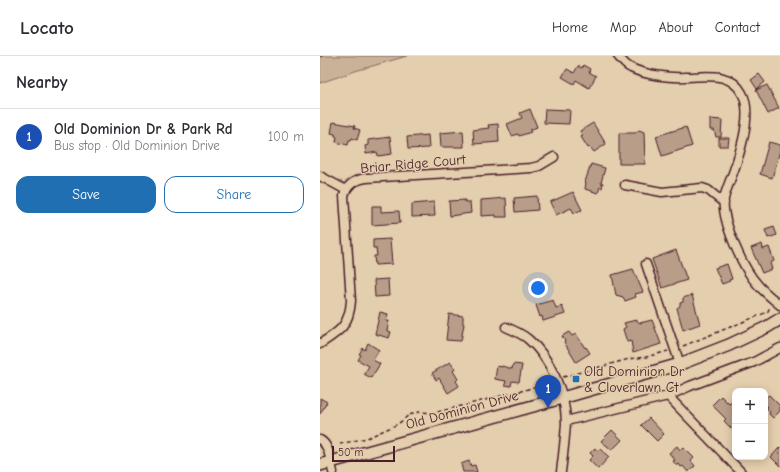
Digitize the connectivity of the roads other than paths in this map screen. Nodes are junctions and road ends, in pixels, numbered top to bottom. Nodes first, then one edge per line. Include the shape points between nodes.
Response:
1 (618, 56) edge
2 (554, 157) dead end
3 (320, 176) edge
4 (625, 185) dead end
5 (346, 190) junction
6 (724, 203) junction
7 (646, 264) dead end
8 (777, 303) edge
9 (780, 319) edge
10 (506, 327) dead end
11 (320, 344) edge
12 (780, 348) edge
13 (680, 364) junction
14 (668, 396) junction
15 (562, 398) junction
16 (566, 421) junction
17 (321, 442) edge
18 (328, 466) edge
19 (561, 472) edge
20 (741, 472) edge

1 - 6 street via 628,66 640,71 679,77 722,77 737,86 743,94 747,115 740,151
2 - 5 street, Briar Ridge Court via 531,168 366,178 356,180
3 - 5 street
4 - 6 street via 662,192 702,188
5 - 11 street, Briar Ridge Court via 344,196 350,311 348,319 338,333
6 - 8 street via 724,213 751,277
7 - 13 street
9 - 13 main road, Old Dominion Drive via 729,345
10 - 15 street via 526,338 538,349 550,365
12 - 14 street via 754,362
13 - 15 main road, Old Dominion Drive
14 - 16 street
14 - 20 street
15 - 16 street
15 - 18 main road, Old Dominion Drive
16 - 19 street
17 - 18 street via 327,448

